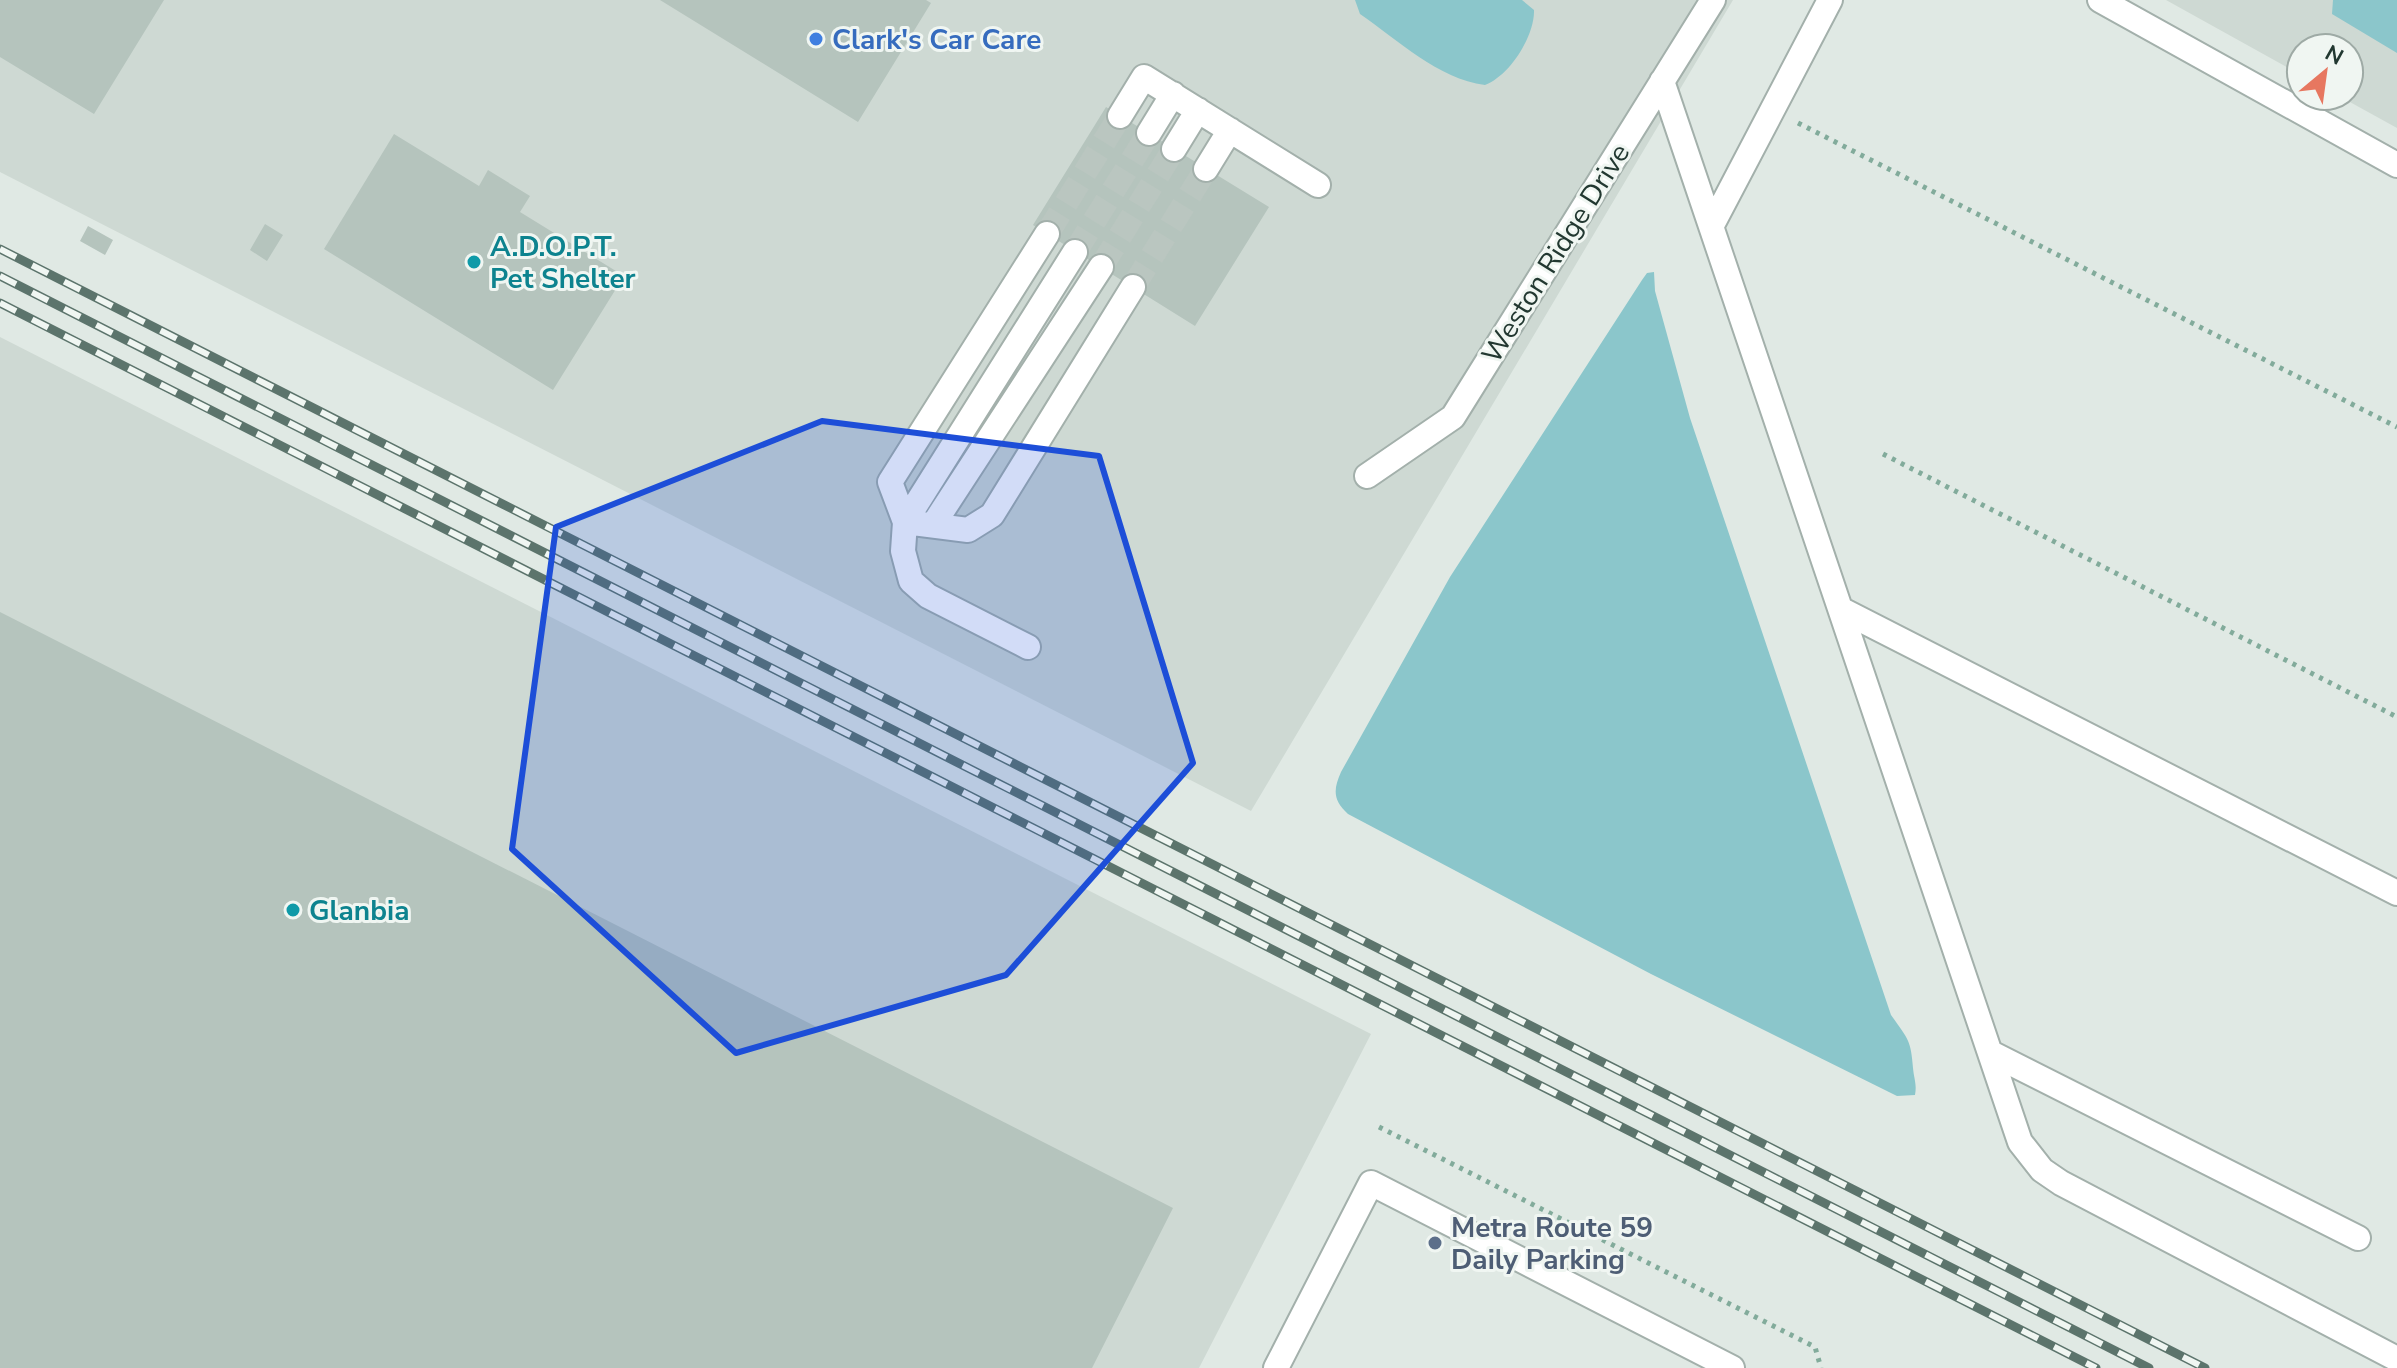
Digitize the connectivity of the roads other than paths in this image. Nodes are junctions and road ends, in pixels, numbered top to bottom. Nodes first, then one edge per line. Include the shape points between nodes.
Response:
1 (1713, 0) edge
2 (1830, 0) edge
3 (2100, 0) edge
4 (1662, 81) junction
5 (1173, 94) junction
6 (1198, 110) junction
7 (1120, 116) tunnel mouth
8 (1230, 130) junction
9 (1149, 133) tunnel mouth
10 (1174, 149) tunnel mouth
11 (2397, 165) edge
12 (1206, 169) tunnel mouth
13 (1318, 185) dead end
14 (1712, 225) junction
15 (1047, 234) tunnel mouth
16 (1075, 252) tunnel mouth
17 (1101, 267) tunnel mouth
18 (1133, 287) tunnel mouth
19 (1367, 476) dead end
20 (905, 522) junction
21 (933, 525) junction
22 (1844, 611) junction
23 (1028, 647) dead end
24 (2397, 893) edge
25 (1991, 1053) junction
26 (2358, 1238) dead end
27 (2397, 1359) edge
28 (1276, 1368) edge
29 (1732, 1368) edge

1 - 4 street, Weston Ridge Drive
2 - 14 street
3 - 11 street
4 - 14 street
4 - 19 street, Weston Ridge Drive via 1453,417
5 - 6 street
5 - 7 street via 1144,77
5 - 9 street
6 - 8 street
6 - 10 street
8 - 12 street
8 - 13 street
14 - 22 street
15 - 20 street via 890,482
16 - 20 street
17 - 21 street
18 - 21 street via 992,515 968,530
20 - 21 street
20 - 23 street via 903,551 911,581 928,596
22 - 24 street
22 - 25 street
25 - 26 street
25 - 27 street via 2010,1121 2028,1156 2042,1170
28 - 29 street via 1371,1183

